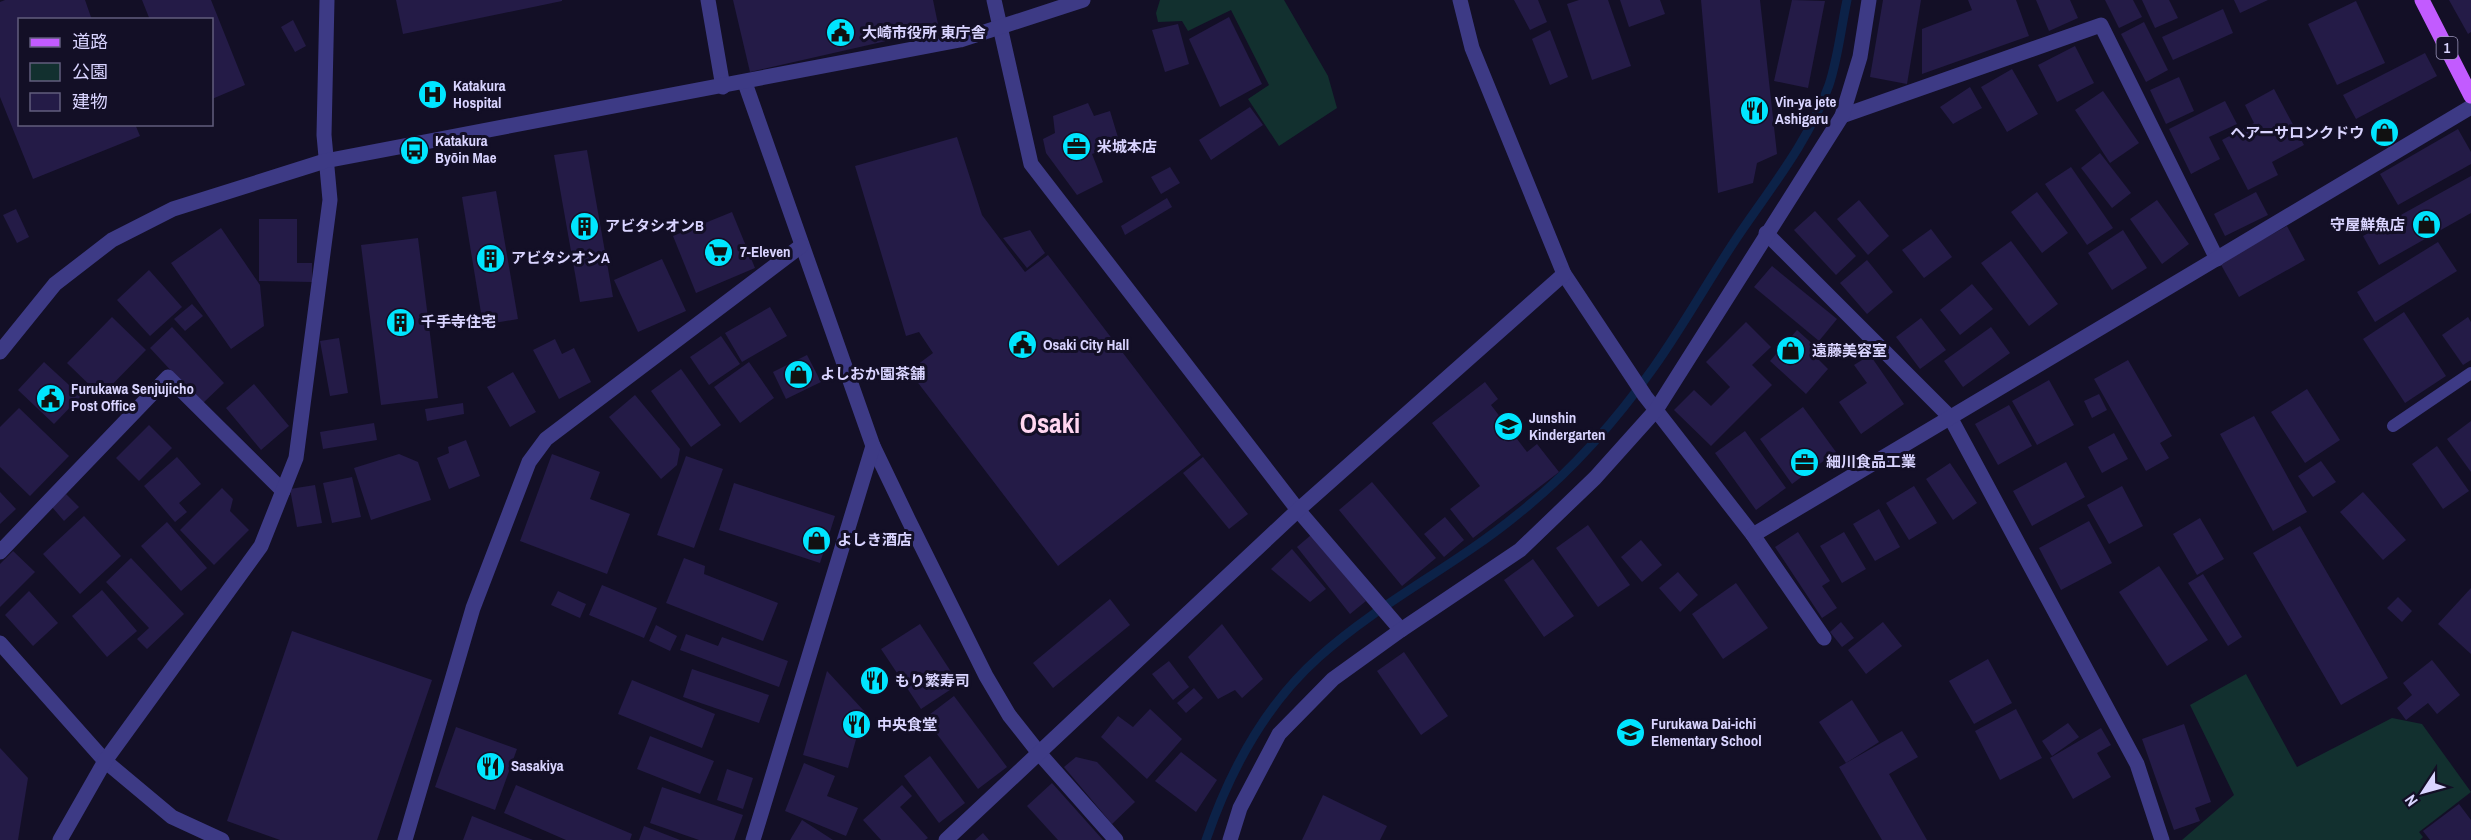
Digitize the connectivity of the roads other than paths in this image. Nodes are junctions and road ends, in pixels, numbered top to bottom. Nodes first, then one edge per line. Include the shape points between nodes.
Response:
1 (327, 0) edge
2 (708, 0) edge
3 (994, 0) edge
4 (1083, 0) edge
5 (1460, 0) edge
6 (1869, 0) edge
7 (2422, 0) edge
8 (1001, 28) junction
9 (745, 82) junction
10 (723, 87) junction
11 (2471, 96) edge
12 (2471, 107) edge
13 (1842, 117) junction
14 (325, 161) junction
15 (1766, 233) junction
16 (801, 246) junction
17 (2217, 259) junction
18 (1564, 274) junction
19 (0, 352) edge
20 (2471, 373) edge
21 (1656, 410) junction
22 (1950, 417) junction
23 (2393, 426) dead end
24 (873, 446) junction
25 (283, 491) junction
26 (1298, 510) junction
27 (1753, 535) junction
28 (0, 552) edge
29 (1396, 624) junction
30 (1824, 638) dead end
31 (0, 643) edge
32 (1039, 753) junction
33 (105, 761) junction
34 (60, 840) edge
35 (222, 840) edge
36 (405, 840) edge
37 (753, 840) edge
38 (946, 840) edge
39 (1116, 840) edge
40 (1230, 840) edge
41 (2162, 840) edge

1 - 14 street
2 - 10 street
3 - 8 street
4 - 8 street
5 - 18 street via 1473,48
6 - 13 street via 1860,57
7 - 11 main road, 1
8 - 9 street via 960,40
8 - 26 street via 1031,164
9 - 10 street
9 - 16 street
10 - 14 street
12 - 17 street
13 - 15 street
13 - 17 street via 2101,24
14 - 19 street via 173,209 112,240 55,284
14 - 25 street via 330,200 296,458
15 - 21 street
15 - 22 street
16 - 24 street
16 - 36 street via 546,439 529,462 473,608
17 - 22 street
18 - 21 street
18 - 26 street
20 - 23 lane
21 - 27 street
21 - 29 street via 1595,478 1520,550
22 - 27 street
22 - 41 street via 2137,764
24 - 32 street via 986,676 1009,715
24 - 37 street
25 - 28 street via 168,377
25 - 33 street via 261,546
26 - 29 street
26 - 32 street
27 - 30 street
29 - 40 street via 1333,679 1279,734 1240,808
31 - 33 street
32 - 38 street
32 - 39 street
33 - 34 street
33 - 35 street via 171,817

